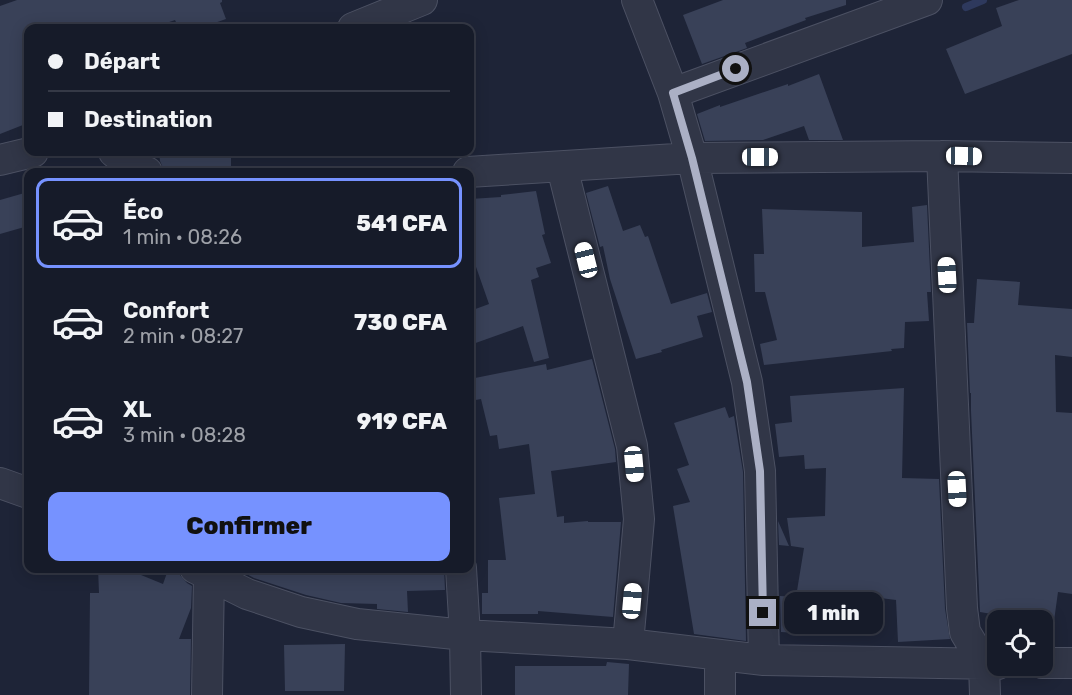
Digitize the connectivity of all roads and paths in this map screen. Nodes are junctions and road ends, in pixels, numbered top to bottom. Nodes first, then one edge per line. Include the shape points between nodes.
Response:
1 (422, 0) edge
2 (637, 0) edge
3 (927, 0) edge
4 (363, 24) edge
5 (673, 93) junction
6 (24, 154) edge
7 (119, 156) edge
8 (942, 156) junction
9 (692, 158) junction
10 (1072, 158) edge
11 (0, 160) edge
12 (562, 167) junction
13 (137, 168) edge
14 (474, 172) edge
15 (0, 483) edge
16 (24, 492) edge
17 (202, 573) edge
18 (204, 573) edge
19 (461, 573) edge
20 (465, 636) junction
21 (628, 644) junction
22 (720, 655) junction
23 (987, 659) edge
24 (764, 660) junction
25 (1053, 663) edge
26 (1072, 663) edge
27 (987, 664) edge
28 (989, 676) edge
29 (207, 695) edge
30 (466, 695) edge
31 (720, 695) edge
32 (985, 695) edge

1 - 4 street
2 - 5 street
3 - 5 street
5 - 9 street
6 - 11 street
7 - 13 street
8 - 9 street
8 - 10 street
8 - 23 street via 962,608 965,632
9 - 12 street
9 - 24 street via 747,382 760,471
12 - 14 street
12 - 21 street via 632,446 639,519
15 - 16 street
17 - 29 street
18 - 20 street via 247,594 301,612 357,624
19 - 20 street
20 - 21 street
20 - 30 street
21 - 22 street
22 - 24 street
22 - 31 street
24 - 27 street
25 - 26 street
28 - 32 street

